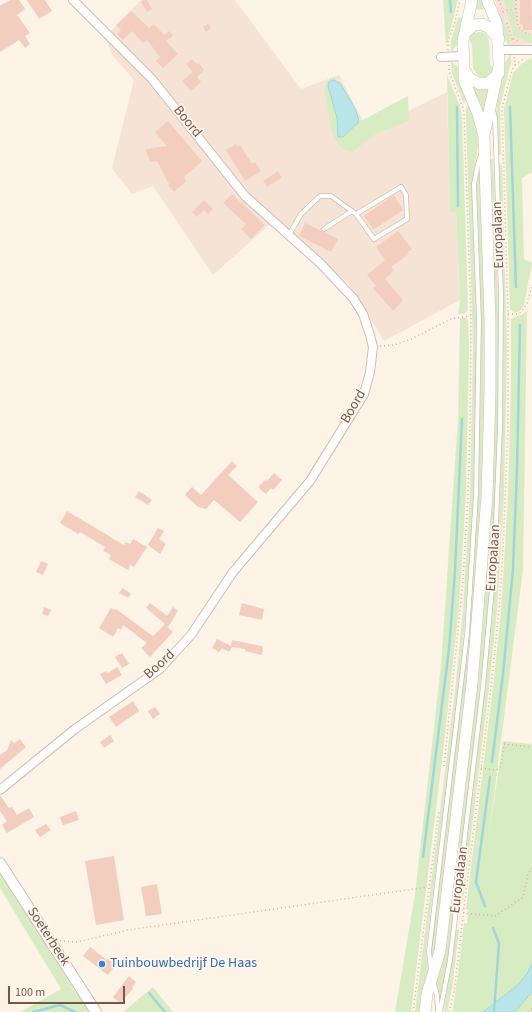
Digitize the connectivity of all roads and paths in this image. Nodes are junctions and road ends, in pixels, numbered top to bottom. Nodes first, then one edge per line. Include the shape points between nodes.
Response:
1 (73, 0) edge
2 (460, 0) edge
3 (472, 0) edge
4 (487, 0) edge
5 (499, 0) edge
6 (516, 0) edge
7 (516, 9) junction
8 (498, 13) junction
9 (469, 14) junction
10 (505, 18) dead end
11 (464, 33) junction
12 (532, 35) edge
13 (499, 39) junction
14 (499, 50) junction
15 (514, 50) junction
16 (532, 50) edge
17 (463, 56) junction
18 (441, 57) dead end
19 (464, 69) junction
20 (499, 73) junction
21 (492, 102) junction
22 (463, 108) dead end
23 (484, 136) junction
24 (484, 147) junction
25 (354, 213) junction
26 (324, 229) dead end
27 (289, 235) junction
28 (532, 286) edge
29 (471, 316) junction
30 (373, 347) junction
31 (532, 747) edge
32 (444, 766) dead end
33 (481, 768) dead end
34 (0, 790) edge
35 (440, 804) dead end
36 (0, 863) edge
37 (532, 868) edge
38 (437, 884) junction
39 (428, 887) junction
40 (464, 913) dead end
41 (50, 940) junction
42 (433, 978) junction
43 (532, 1008) edge
44 (96, 1012) edge
45 (413, 1012) edge
46 (425, 1012) edge
47 (439, 1012) edge
48 (528, 1012) edge

1 - 27 street, Boord via 152,79 245,196
2 - 9 path via 457,14
3 - 9 main road
4 - 8 main road
5 - 8 path
6 - 7 path
7 - 8 path
7 - 12 path via 519,26 524,32
8 - 13 main road
9 - 11 main road
10 - 15 path, Europalaan via 513,39
11 - 13 main road via 474,25 482,24
11 - 17 main road
13 - 14 main road
14 - 15 street
14 - 20 main road
15 - 16 street
15 - 28 path, Europalaan via 515,65 502,108 508,314 518,314 522,311
17 - 18 street
17 - 19 main road
19 - 20 main road via 470,78 480,84 488,83
19 - 23 main road, Europalaan via 464,80
20 - 21 main road, Europalaan
21 - 23 main road, Europalaan
21 - 47 lane, Europalaan via 495,118 501,296 500,429 494,567 483,686 450,960
22 - 29 path, Europalaan
23 - 24 main road, Europalaan
24 - 38 lane, Europalaan via 474,184 479,372 476,495 467,634
24 - 42 main road, Europalaan via 490,320 487,496 472,684 440,951
25 - 25 lane via 374,239 407,219 406,195 401,187
25 - 26 lane
25 - 27 lane via 331,196 320,196 301,214
27 - 30 street, Boord via 353,298 363,314
29 - 30 path via 451,319 394,345
29 - 32 path, Europalaan via 470,429 463,580
30 - 34 street, Boord via 364,394 310,481 233,572 191,635 160,669 75,729
31 - 33 path via 504,744 499,769
35 - 39 path
36 - 41 street, Soeterbeek
37 - 40 path via 522,897 495,916
38 - 39 path
38 - 42 lane, Europalaan via 428,951
39 - 41 path via 128,930 77,942
39 - 45 path
41 - 44 street, Soeterbeek
42 - 46 main road, Europalaan via 427,994
42 - 47 lane, Europalaan
43 - 48 path

